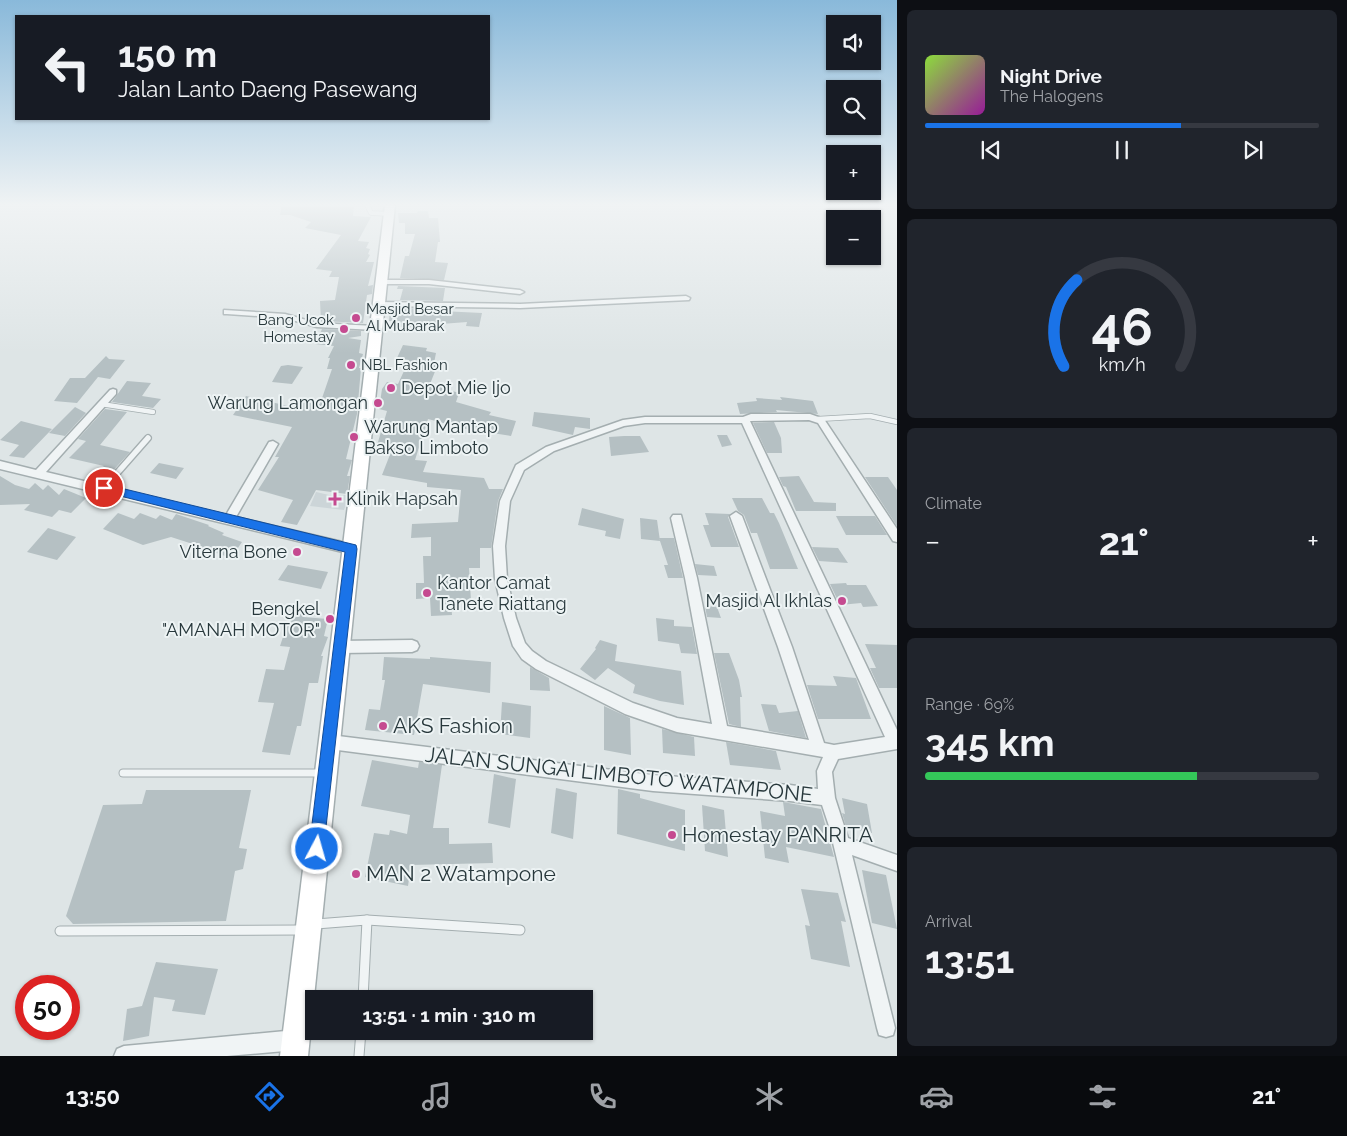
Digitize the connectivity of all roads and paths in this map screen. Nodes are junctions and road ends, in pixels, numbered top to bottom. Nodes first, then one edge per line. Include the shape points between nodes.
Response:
1 (384, 254) edge
2 (381, 282) junction
3 (520, 292) dead end
4 (686, 298) dead end
5 (378, 304) junction
6 (227, 312) dead end
7 (375, 328) junction
8 (113, 392) dead end
9 (101, 404) junction
10 (153, 412) dead end
11 (818, 419) junction
12 (745, 420) junction
13 (897, 422) edge
14 (148, 438) dead end
15 (273, 444) dead end
16 (0, 464) edge
17 (39, 472) junction
18 (104, 488) junction
19 (736, 516) dead end
20 (677, 518) dead end
21 (229, 519) junction
22 (897, 538) edge
23 (352, 549) junction
24 (412, 646) dead end
25 (340, 647) junction
26 (721, 733) junction
27 (330, 742) junction
28 (896, 742) edge
29 (827, 751) junction
30 (123, 773) dead end
31 (326, 773) junction
32 (827, 798) junction
33 (840, 843) junction
34 (897, 863) edge
35 (367, 920) junction
36 (308, 927) junction
37 (520, 930) dead end
38 (60, 931) dead end
39 (363, 990) edge
40 (886, 1028) dead end
41 (360, 1040) edge
42 (295, 1048) edge
43 (124, 1056) edge
44 (359, 1056) edge

1 - 2 main road
2 - 3 street via 463,285
2 - 5 main road
4 - 5 street via 520,306
5 - 7 main road
6 - 7 street via 285,316 317,326
7 - 23 main road
8 - 9 street
9 - 10 lane
9 - 17 street
11 - 12 street via 756,417
11 - 13 lane via 874,417
11 - 22 street
12 - 26 street via 623,423 550,449 516,473 500,532 501,579 510,618 520,646 527,655 630,709 676,725
12 - 28 street
14 - 18 lane
15 - 21 street
16 - 17 street
17 - 18 street
18 - 21 street
19 - 29 street
20 - 26 street
21 - 23 street
23 - 25 main road
24 - 25 street
25 - 27 main road
26 - 29 street
27 - 31 main road
27 - 32 street, JALAN SUNGAI LIMBOTO WATAMPONE via 654,783
28 - 29 street
29 - 32 street, JALAN SUNGAI LIMBOTO WATAMPONE via 824,771
30 - 31 lane
31 - 36 main road
32 - 33 street
33 - 34 street
33 - 40 street
35 - 36 lane
35 - 37 lane
35 - 39 lane
36 - 38 lane
36 - 42 main road
41 - 44 lane
42 - 43 street

